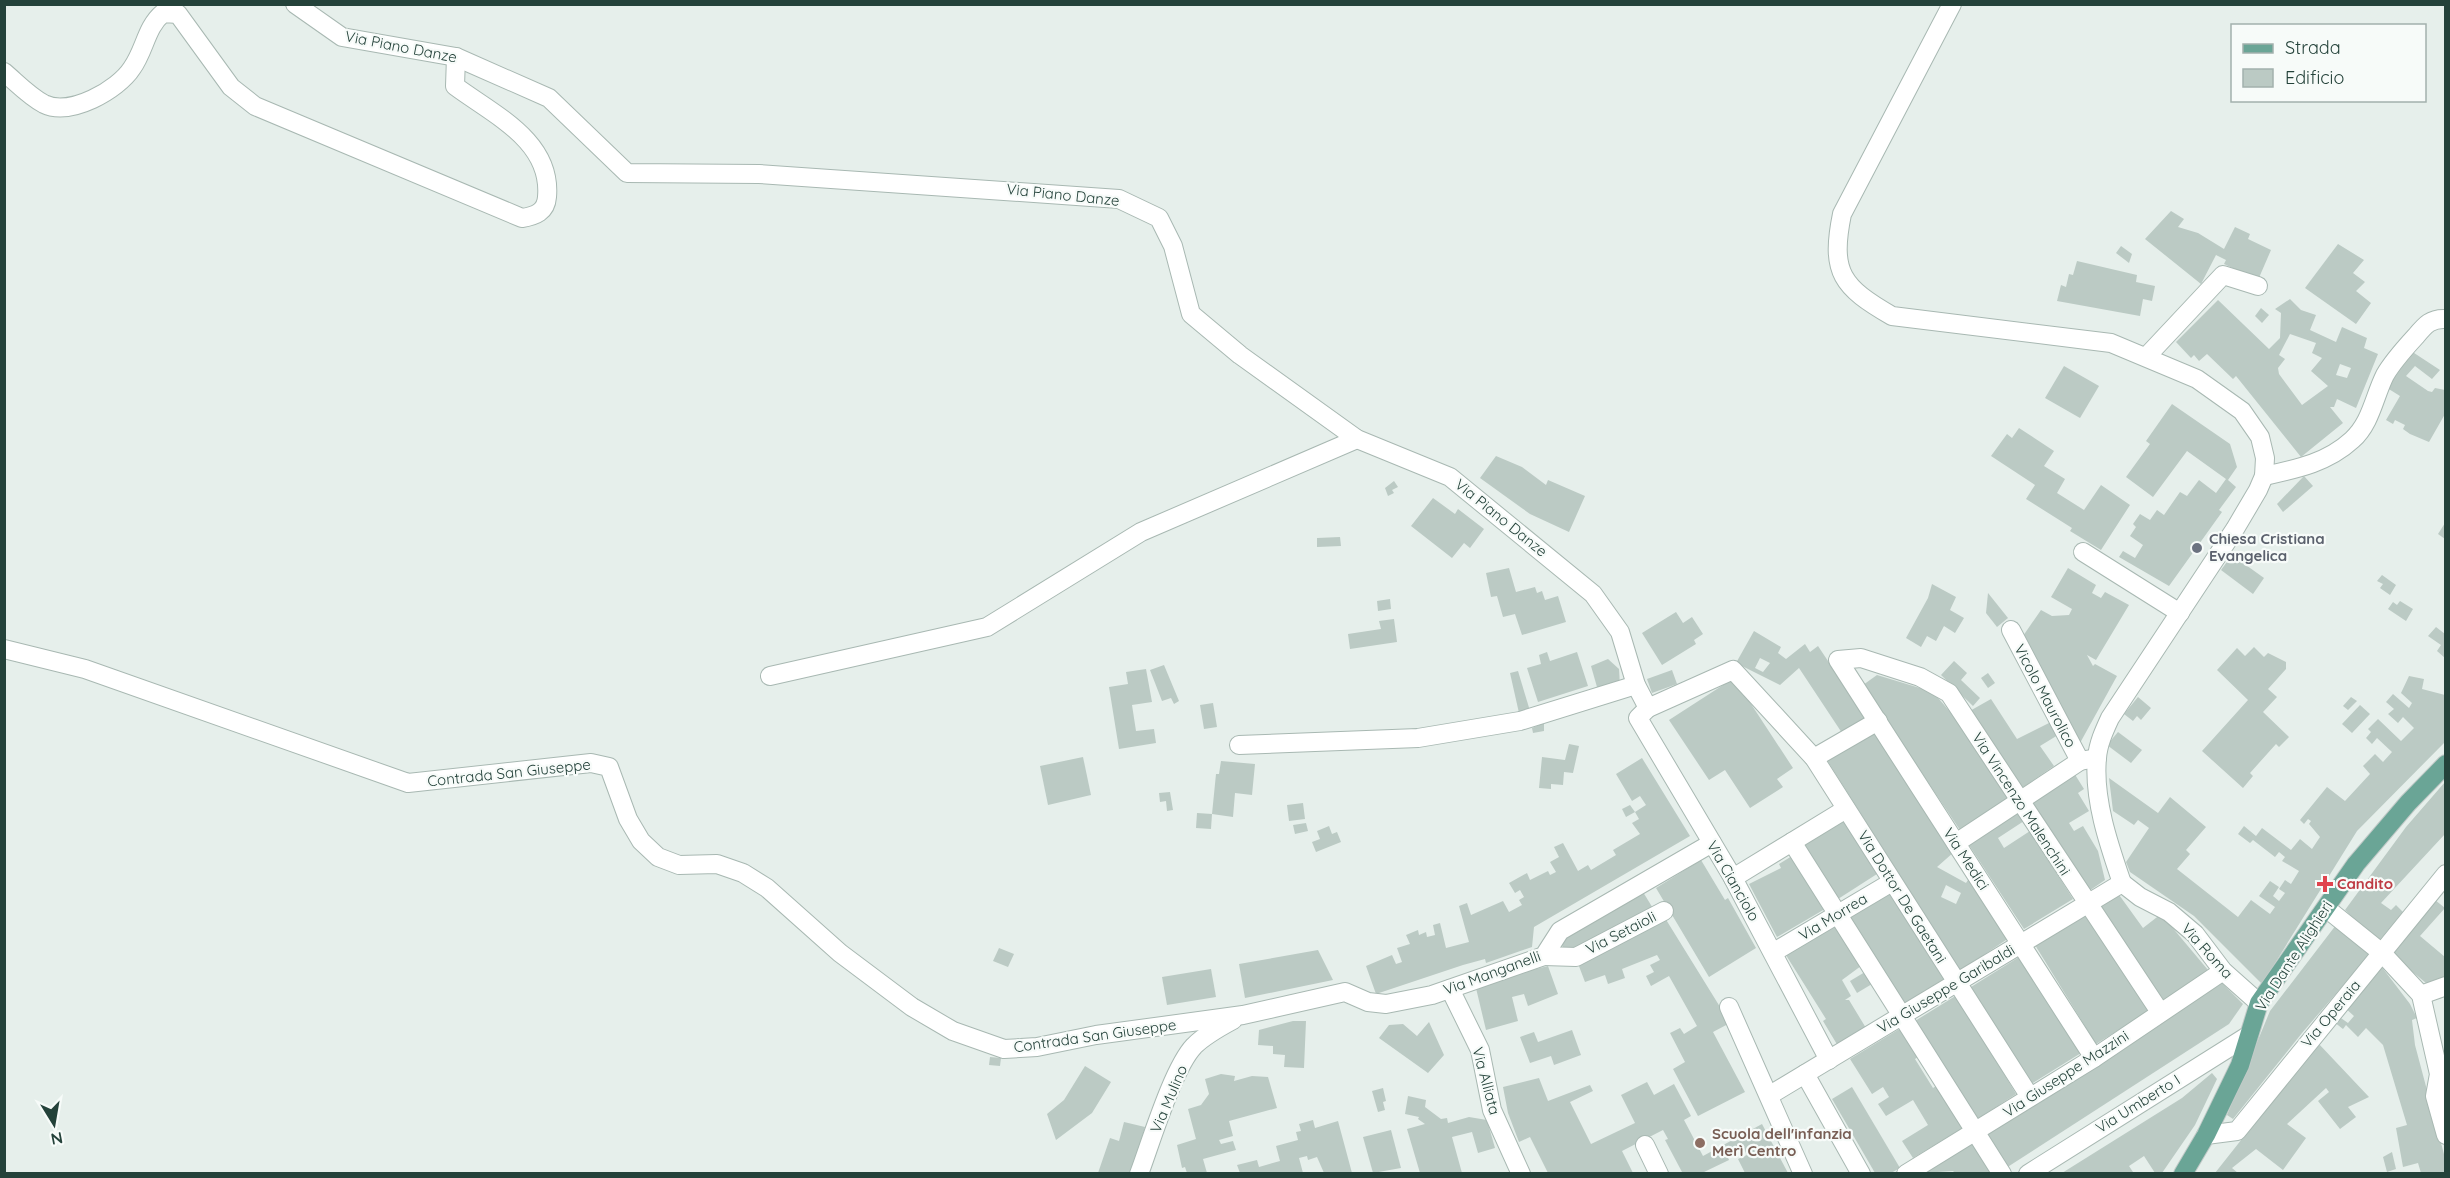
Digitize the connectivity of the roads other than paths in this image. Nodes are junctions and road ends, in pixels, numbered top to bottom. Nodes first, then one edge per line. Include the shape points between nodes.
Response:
1 (295, 4) edge
2 (1952, 4) edge
3 (456, 57) junction
4 (4, 72) edge
5 (2258, 286) dead end
6 (2445, 319) edge
7 (2147, 356) junction
8 (1357, 439) junction
9 (2264, 476) junction
10 (2083, 552) dead end
11 (2180, 613) junction
12 (2010, 630) dead end
13 (4, 649) edge
14 (1838, 660) joint
15 (770, 676) dead end
16 (1636, 685) junction
17 (1648, 708) junction
18 (1878, 721) junction
19 (1239, 745) dead end
20 (1814, 758) junction
21 (2088, 759) junction
22 (2445, 764) edge
23 (2019, 801) junction
24 (1846, 808) junction
25 (1792, 842) junction
26 (1712, 843) junction
27 (1956, 843) junction
28 (2445, 874) edge
29 (1733, 878) junction
30 (1892, 882) junction
31 (2122, 883) junction
32 (2088, 904) junction
33 (2326, 908) junction
34 (1664, 911) dead end
35 (1838, 914) junction
36 (2021, 944) junction
37 (1774, 952) junction
38 (2382, 953) junction
39 (1544, 956) junction
40 (2223, 971) junction
41 (1957, 983) junction
42 (2445, 986) edge
43 (1450, 989) junction
44 (2421, 995) junction
45 (2259, 1003) junction
46 (1729, 1007) dead end
47 (2160, 1012) junction
48 (1902, 1015) junction
49 (1243, 1016) junction
50 (2249, 1035) junction
51 (2094, 1058) junction
52 (1828, 1060) junction
53 (1805, 1074) junction
54 (1770, 1095) junction
55 (2030, 1097) junction
56 (1975, 1131) junction
57 (2206, 1135) junction
58 (2445, 1135) edge
59 (1645, 1145) dead end
60 (1139, 1173) edge
61 (1521, 1173) edge
62 (1659, 1173) edge
63 (1803, 1173) edge
64 (1862, 1173) edge
65 (1906, 1173) edge
66 (2002, 1173) edge
67 (2028, 1173) edge
68 (2183, 1173) edge

1 - 3 street, Via Piano Danze via 342,37
2 - 7 street via 1842,214 1836,243 1840,268 1848,284 1863,299 1892,316 2111,343
3 - 4 street via 455,86 531,142 544,162 547,200 542,211 534,216 522,218 255,106 231,87 178,14 163,13 153,21 133,67 122,81 79,104 46,105
3 - 8 street, Via Piano Danze via 549,98 627,173 759,174 1119,199 1159,218 1173,246 1191,314 1240,355
5 - 7 street via 2223,275
6 - 9 street via 2427,323 2386,374 2366,423 2353,439 2311,465
7 - 9 street via 2197,379 2242,411 2260,437
8 - 15 street via 1141,532 987,627
8 - 16 street, Via Piano Danze via 1450,477 1593,594 1620,632
9 - 11 street
10 - 11 street
11 - 21 street via 2110,718
12 - 21 street, Vicolo Maurolico
13 - 49 street, Contrada San Giuseppe via 85,669 408,783 591,763 609,767 628,819 641,841 658,857 679,865 717,864 743,873 767,888 840,953 912,1007 981,1043 1004,1049 1037,1047 1096,1035
14 - 18 street, Via Medici
14 - 23 street, Via Vincenzo Malenchini via 1861,658 1920,677 1948,693
16 - 17 street, Via Piano Danze
16 - 19 street via 1520,721 1418,738
17 - 20 street via 1733,670
17 - 26 street, Via Cianciolo via 1638,718
18 - 20 street
18 - 27 street, Via Medici
20 - 24 street, Via Dottor De Gaetani
21 - 23 street
21 - 31 street
22 - 33 main road, Via Dante Alighieri via 2356,864
23 - 27 street
23 - 32 street, Via Vincenzo Malenchini
24 - 25 street
24 - 30 street, Via Dottor De Gaetani
25 - 29 street
25 - 35 street
26 - 29 street, Via Cianciolo
26 - 39 street, Via Manganelli via 1560,932
27 - 36 street, Via Medici
28 - 38 street, Via Operaia
29 - 37 street, Via Cianciolo
30 - 35 street, Via Morrea
30 - 41 street, Via Dottor De Gaetani
31 - 32 street, Via Giuseppe Garibaldi
31 - 40 street, Via Roma via 2169,912 2195,934
32 - 36 street, Via Giuseppe Garibaldi
32 - 47 street, Via Vincenzo Malenchini
33 - 38 street
33 - 45 main road, Via Dante Alighieri
34 - 39 street, Via Setaioli via 1576,957
35 - 37 street, Via Morrea
35 - 48 street
36 - 41 street, Via Giuseppe Garibaldi
36 - 51 street, Via Medici
37 - 52 street, Via Cianciolo
38 - 44 street
38 - 57 street, Via Operaia via 2237,1131
39 - 43 street, Via Manganelli
40 - 45 street, Via Roma
40 - 47 street, Via Giuseppe Mazzini
41 - 48 street, Via Giuseppe Garibaldi
41 - 55 street, Via Dottor De Gaetani
42 - 44 street
43 - 49 street, Via Manganelli via 1386,1004 1368,1002 1345,992
43 - 61 street, Via Alliata via 1480,1050 1492,1110
44 - 58 street via 2439,1074 2435,1096
45 - 50 main road, Via Dante Alighieri
46 - 54 street
47 - 51 street, Via Giuseppe Mazzini
48 - 52 street, Via Giuseppe Garibaldi
48 - 56 street
49 - 60 street, Via Mulino via 1194,1046 1181,1066
50 - 57 main road, Via Dante Alighieri via 2240,1065
50 - 67 street, Via Umberto I
51 - 55 street, Via Giuseppe Mazzini
52 - 53 street, Via Giuseppe Garibaldi
53 - 54 street, Via Giuseppe Garibaldi
53 - 64 street
54 - 63 street
55 - 56 street, Via Giuseppe Mazzini
56 - 65 street, Via Giuseppe Mazzini
56 - 66 street
57 - 68 main road, Via Dante Alighieri
59 - 62 street

